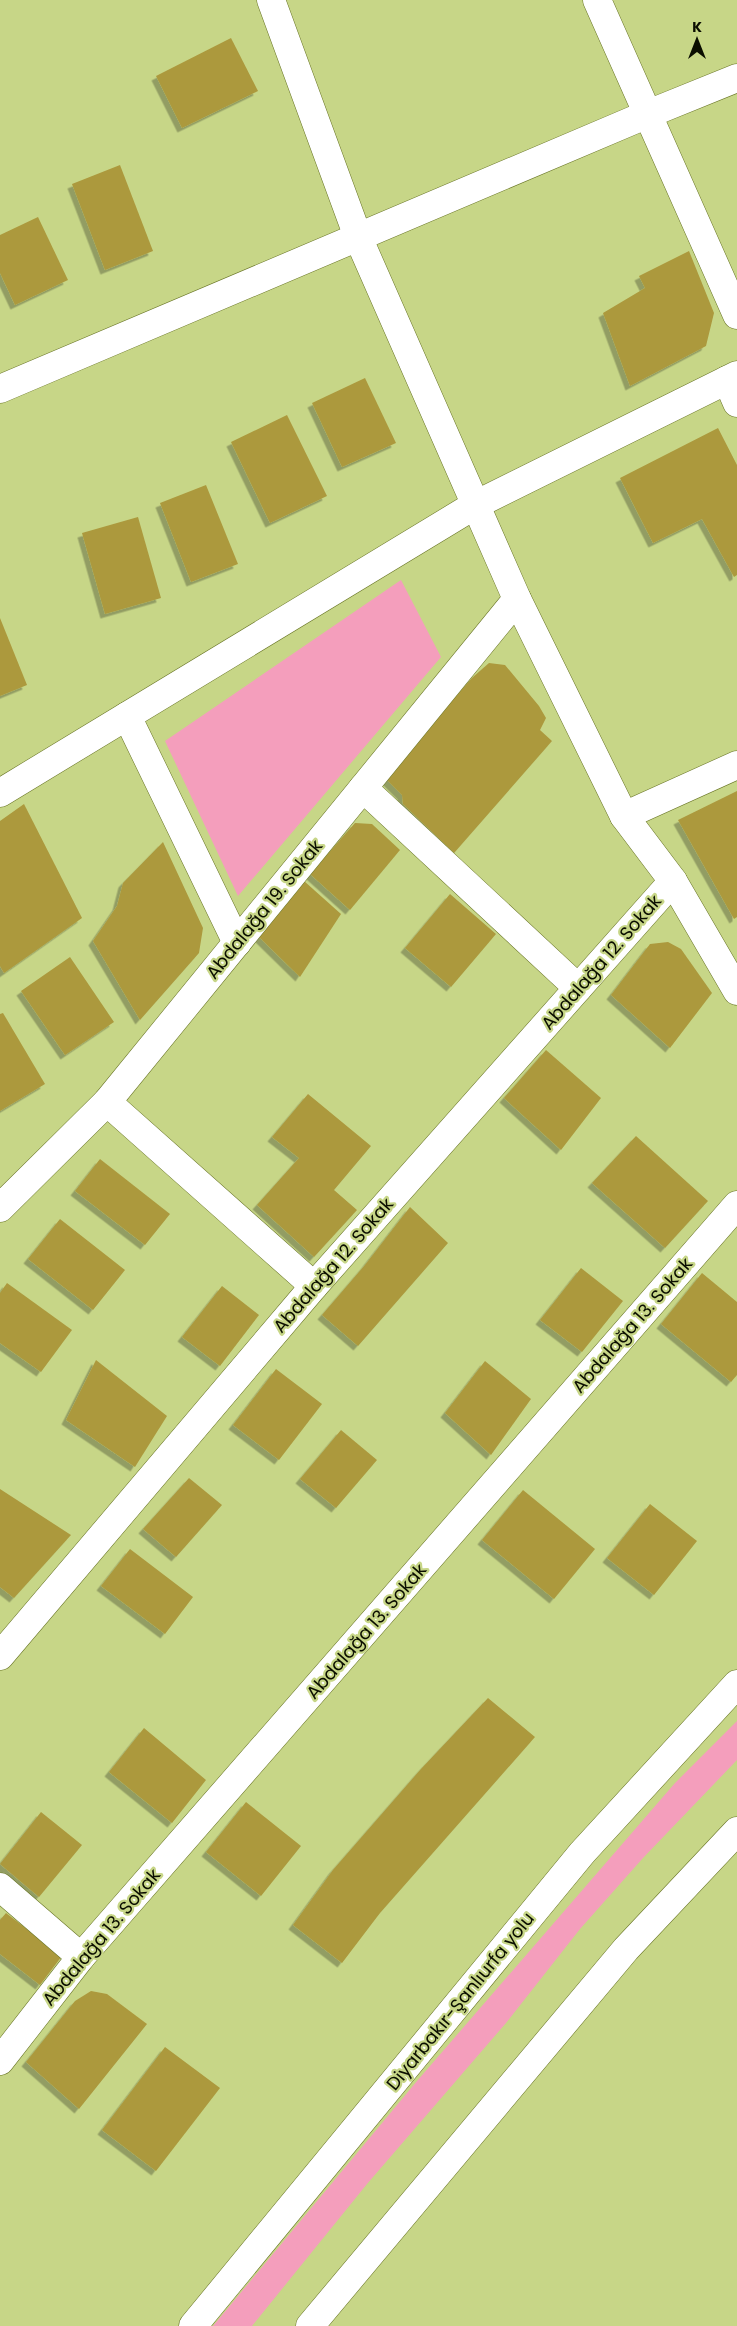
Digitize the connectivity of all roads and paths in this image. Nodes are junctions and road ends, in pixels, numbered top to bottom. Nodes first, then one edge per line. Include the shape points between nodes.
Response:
1 (271, 0) edge
2 (597, 0) edge
3 (737, 78) edge
4 (648, 114) junction
5 (358, 237) junction
6 (737, 315) edge
7 (734, 386) edge
8 (0, 389) edge
9 (475, 506) junction
10 (517, 599) junction
11 (127, 716) junction
12 (737, 765) edge
13 (363, 788) junction
14 (0, 793) edge
15 (624, 816) junction
16 (673, 881) junction
17 (237, 942) junction
18 (578, 988) junction
19 (737, 991) edge
20 (107, 1102) junction
21 (737, 1205) edge
22 (0, 1208) edge
23 (314, 1286) junction
24 (0, 1656) edge
25 (737, 1684) edge
26 (737, 1830) edge
27 (0, 1887) edge
28 (81, 1957) junction
29 (0, 2061) edge
30 (193, 2326) edge
31 (310, 2326) edge

1 - 5 main road
2 - 4 main road
3 - 4 main road
4 - 5 main road
4 - 6 main road
5 - 8 main road
5 - 9 main road
7 - 9 main road
9 - 10 main road
9 - 11 main road
10 - 13 main road, Abdalağa 19. Sokak
10 - 15 main road
11 - 14 main road
11 - 17 main road
12 - 15 main road
13 - 17 main road, Abdalağa 19. Sokak
13 - 18 main road
15 - 16 main road
16 - 18 main road, Abdalağa 12. Sokak
16 - 19 main road
17 - 20 main road, Abdalağa 19. Sokak
18 - 23 main road, Abdalağa 12. Sokak
20 - 22 main road, Abdalağa 19. Sokak
20 - 23 main road
21 - 28 main road, Abdalağa 13. Sokak
23 - 24 main road, Abdalağa 12. Sokak
25 - 30 main road, Diyarbakır-Şanlıurfa yolu via 582,1853
26 - 31 main road via 626,1949
27 - 28 main road
28 - 29 main road, Abdalağa 13. Sokak

